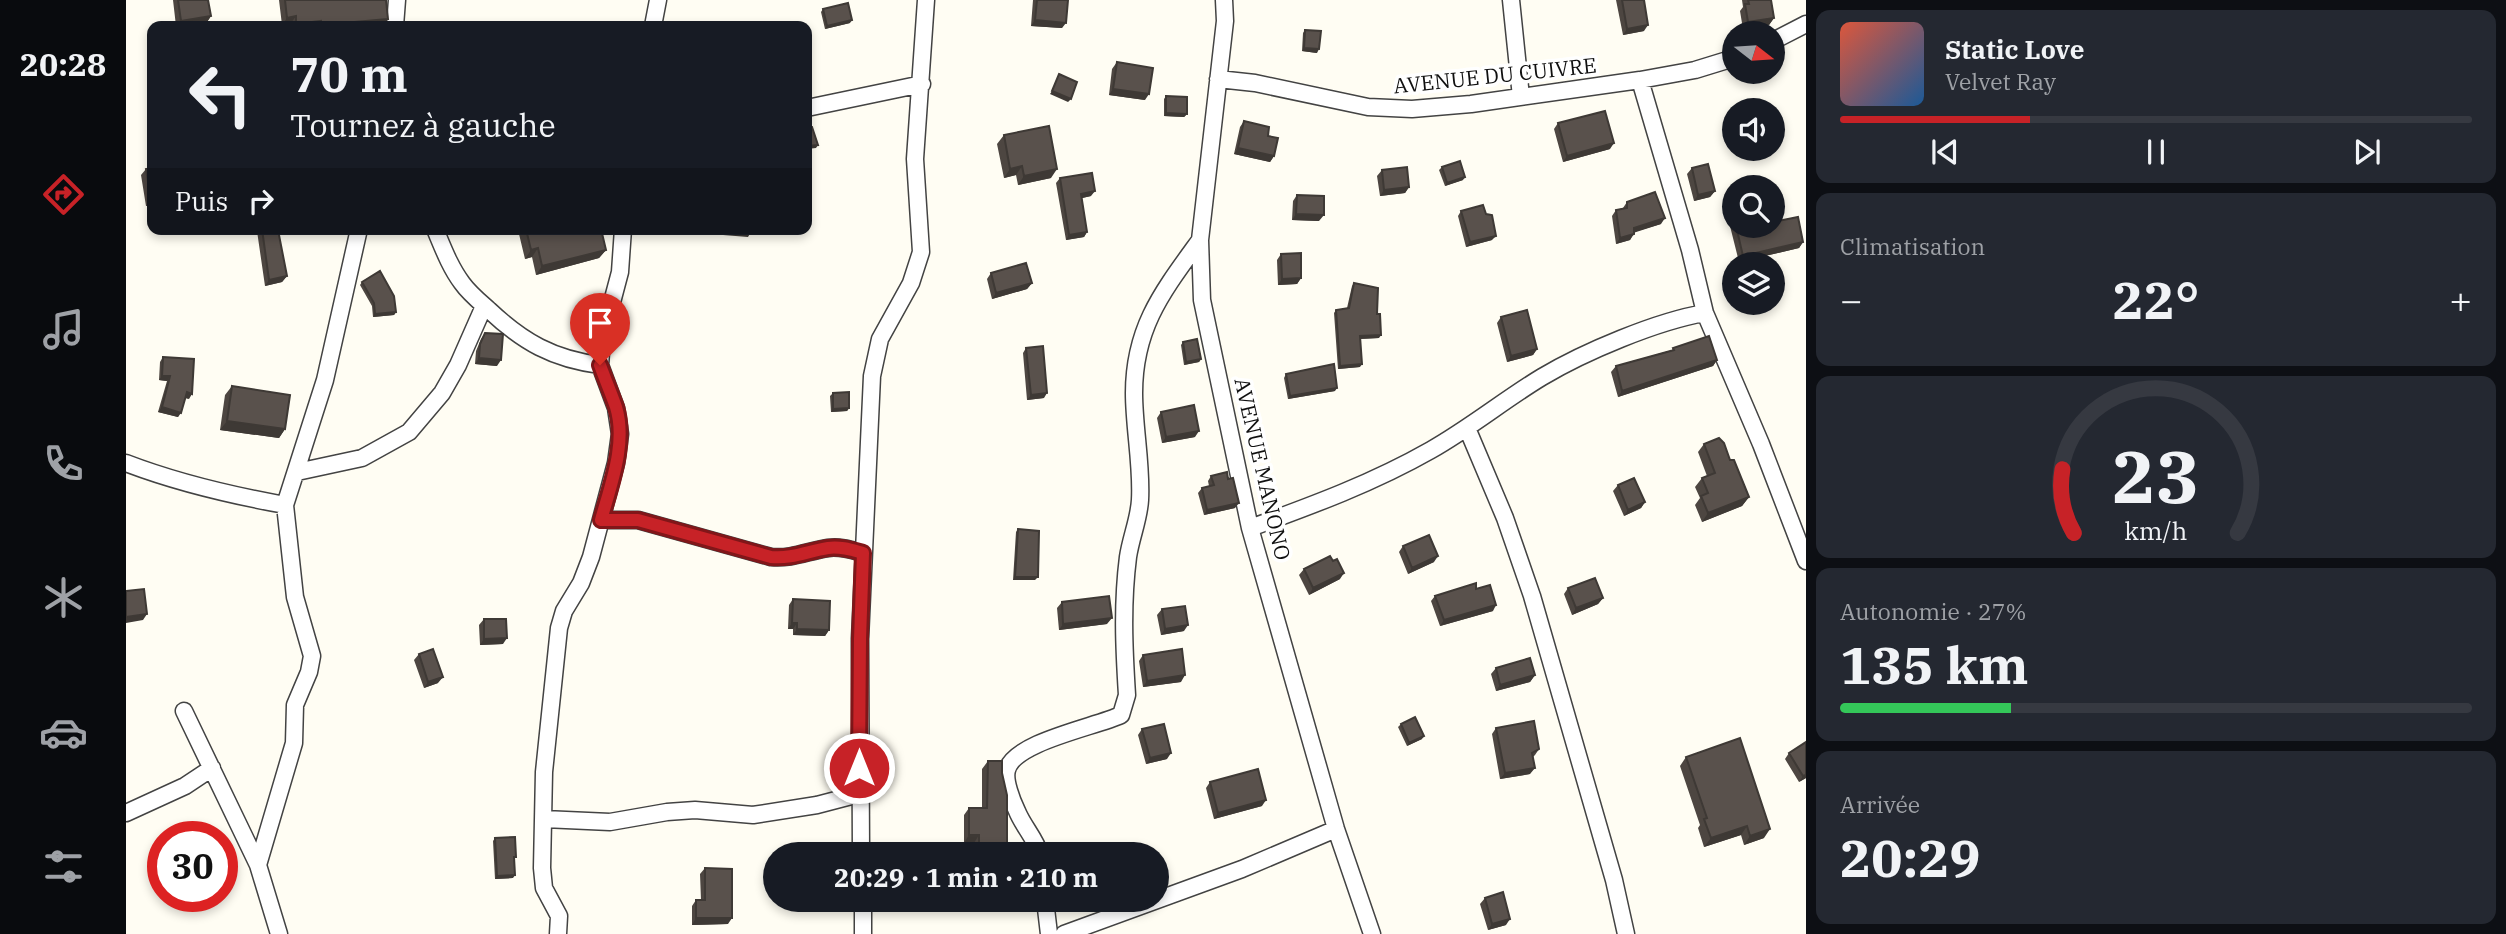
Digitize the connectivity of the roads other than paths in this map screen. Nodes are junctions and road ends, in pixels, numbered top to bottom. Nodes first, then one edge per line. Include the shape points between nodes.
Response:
1 (397, 0) edge
2 (658, 0) edge
3 (926, 0) edge
4 (1224, 0) edge
5 (1511, 0) edge
6 (395, 21) edge
7 (654, 21) edge
8 (1806, 24) edge
9 (1785, 35) edge
10 (1722, 62) edge
11 (1219, 79) junction
12 (1640, 80) junction
13 (922, 84) junction
14 (1521, 97) junction
15 (812, 107) edge
16 (358, 235) edge
17 (438, 235) edge
18 (623, 235) edge
19 (1200, 240) junction
20 (484, 306) junction
21 (1705, 313) junction
22 (600, 365) junction
23 (1466, 428) junction
24 (126, 463) edge
25 (297, 472) junction
26 (285, 505) junction
27 (601, 520) junction
28 (1250, 528) junction
29 (863, 553) junction
30 (1806, 561) edge
31 (184, 711) dead end
32 (212, 768) junction
33 (859, 794) junction
34 (126, 813) edge
35 (544, 819) junction
36 (1336, 829) junction
37 (861, 842) edge
38 (1034, 842) edge
39 (258, 866) junction
40 (863, 912) edge
41 (1046, 912) edge
42 (279, 934) edge
43 (558, 934) edge
44 (863, 934) edge
45 (1049, 934) edge
46 (1064, 934) edge
47 (1372, 934) edge
48 (1626, 934) edge

1 - 6 street
2 - 7 street
3 - 13 street
4 - 11 street, AVENUE MANONO
5 - 14 street
8 - 9 street
10 - 12 street, AVENUE DU CUIVRE
11 - 14 street, AVENUE DU CUIVRE via 1390,109
11 - 19 street, AVENUE MANONO
12 - 14 street, AVENUE DU CUIVRE
12 - 21 street
13 - 15 street
13 - 29 street via 915,159 921,252 911,283 880,339 872,376
16 - 25 street via 338,328
17 - 20 street via 463,285
18 - 22 street via 620,272
19 - 28 street, AVENUE MANONO via 1202,300
19 - 38 street via 1156,303 1136,356 1140,498 1122,615 1125,705 1121,715 1038,744 1010,762 1005,773 1017,814
20 - 22 street via 513,332 550,354
20 - 25 street via 442,393 409,432 362,458
21 - 23 street via 1677,319 1584,355
21 - 30 street
22 - 27 street via 620,433
23 - 28 street via 1339,496
23 - 48 street via 1536,608
24 - 26 street via 212,491
25 - 26 street
26 - 39 street via 295,597 312,656 295,705 289,763
27 - 29 street via 638,520 771,557 828,548
27 - 35 street via 581,583 559,628 544,772
28 - 36 street, AVENUE MANONO
29 - 33 street
31 - 32 street
32 - 34 street
32 - 39 street
33 - 35 street via 753,815 695,810 610,822
33 - 37 street
35 - 43 street via 544,888 559,916
36 - 46 street
36 - 47 street, AVENUE MANONO
39 - 42 street
40 - 44 street
41 - 45 street

